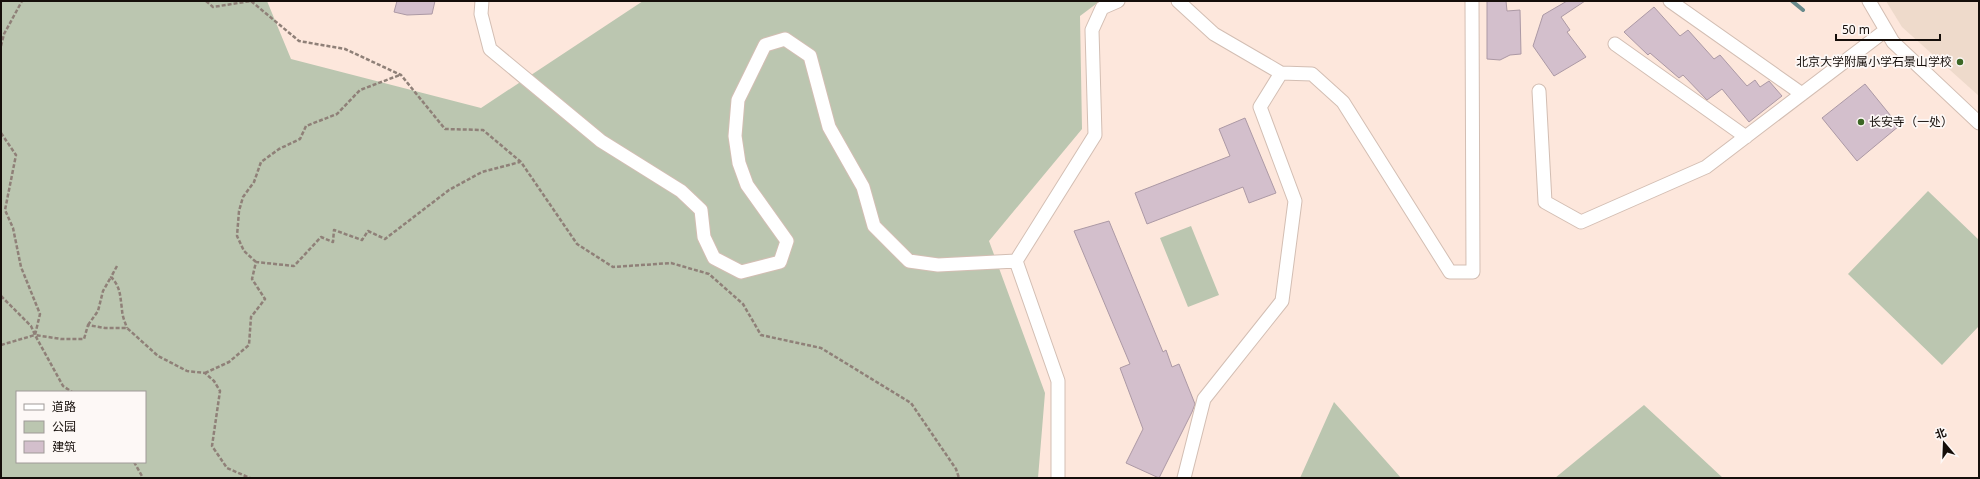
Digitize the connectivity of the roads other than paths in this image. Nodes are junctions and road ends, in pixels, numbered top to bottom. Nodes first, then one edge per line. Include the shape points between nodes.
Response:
1 (482, 1) edge
2 (1118, 1) edge
3 (1178, 1) edge
4 (1472, 1) edge
5 (1670, 1) edge
6 (1869, 1) edge
7 (1886, 30) junction
8 (1615, 44) dead end
9 (1281, 73) junction
10 (1539, 91) dead end
11 (1802, 94) junction
12 (1979, 122) edge
13 (1746, 137) junction
14 (1016, 261) junction
15 (1058, 478) edge
16 (1184, 478) edge

1 - 14 street via 481,14 490,49 601,141 681,191 701,210 704,237 714,258 742,272 780,262 787,241 746,185 739,163 735,136 738,100 765,45 785,39 810,56 829,128 863,187 874,226 909,261 938,265
2 - 14 street via 1102,8 1092,30 1095,135
3 - 9 street via 1214,34
4 - 9 street via 1474,272 1450,272 1343,102 1312,74
5 - 11 street
6 - 7 street
7 - 11 street
7 - 12 street via 1893,42
8 - 13 street
9 - 16 street via 1260,108 1294,201 1282,301 1204,399
10 - 13 street via 1545,202 1581,222 1706,167
11 - 13 street
14 - 15 street via 1058,381

